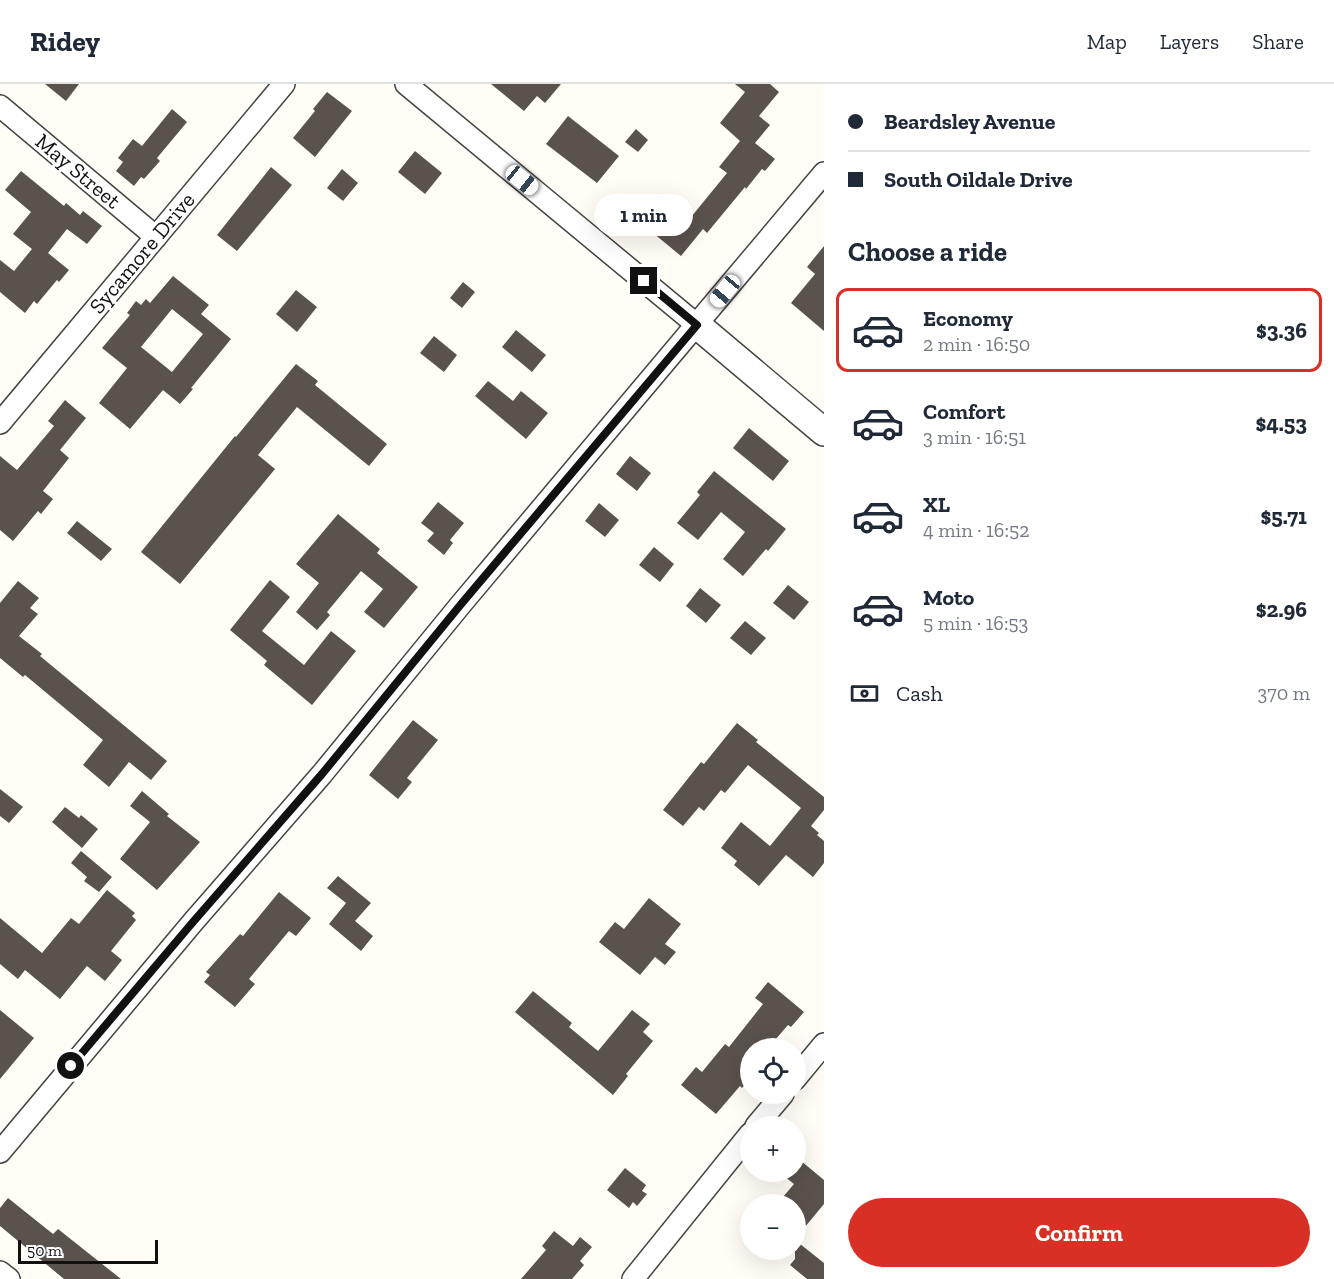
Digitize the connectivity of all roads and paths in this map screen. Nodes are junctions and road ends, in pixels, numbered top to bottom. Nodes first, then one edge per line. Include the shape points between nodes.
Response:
1 (284, 84) edge
2 (406, 84) edge
3 (0, 105) edge
4 (824, 173) edge
5 (156, 237) junction
6 (697, 325) junction
7 (0, 423) edge
8 (824, 432) edge
9 (824, 1044) edge
10 (806, 1066) edge
11 (775, 1104) edge
12 (764, 1116) edge
13 (740, 1146) edge
14 (0, 1152) edge
15 (0, 1272) edge
16 (9, 1279) edge
17 (633, 1279) edge

1 - 5 street, Sycamore Drive
2 - 6 street
3 - 5 street, May Street
4 - 6 street
5 - 7 street, Sycamore Drive
6 - 8 street
6 - 14 street
9 - 10 street
11 - 12 street
13 - 17 street
15 - 16 street

